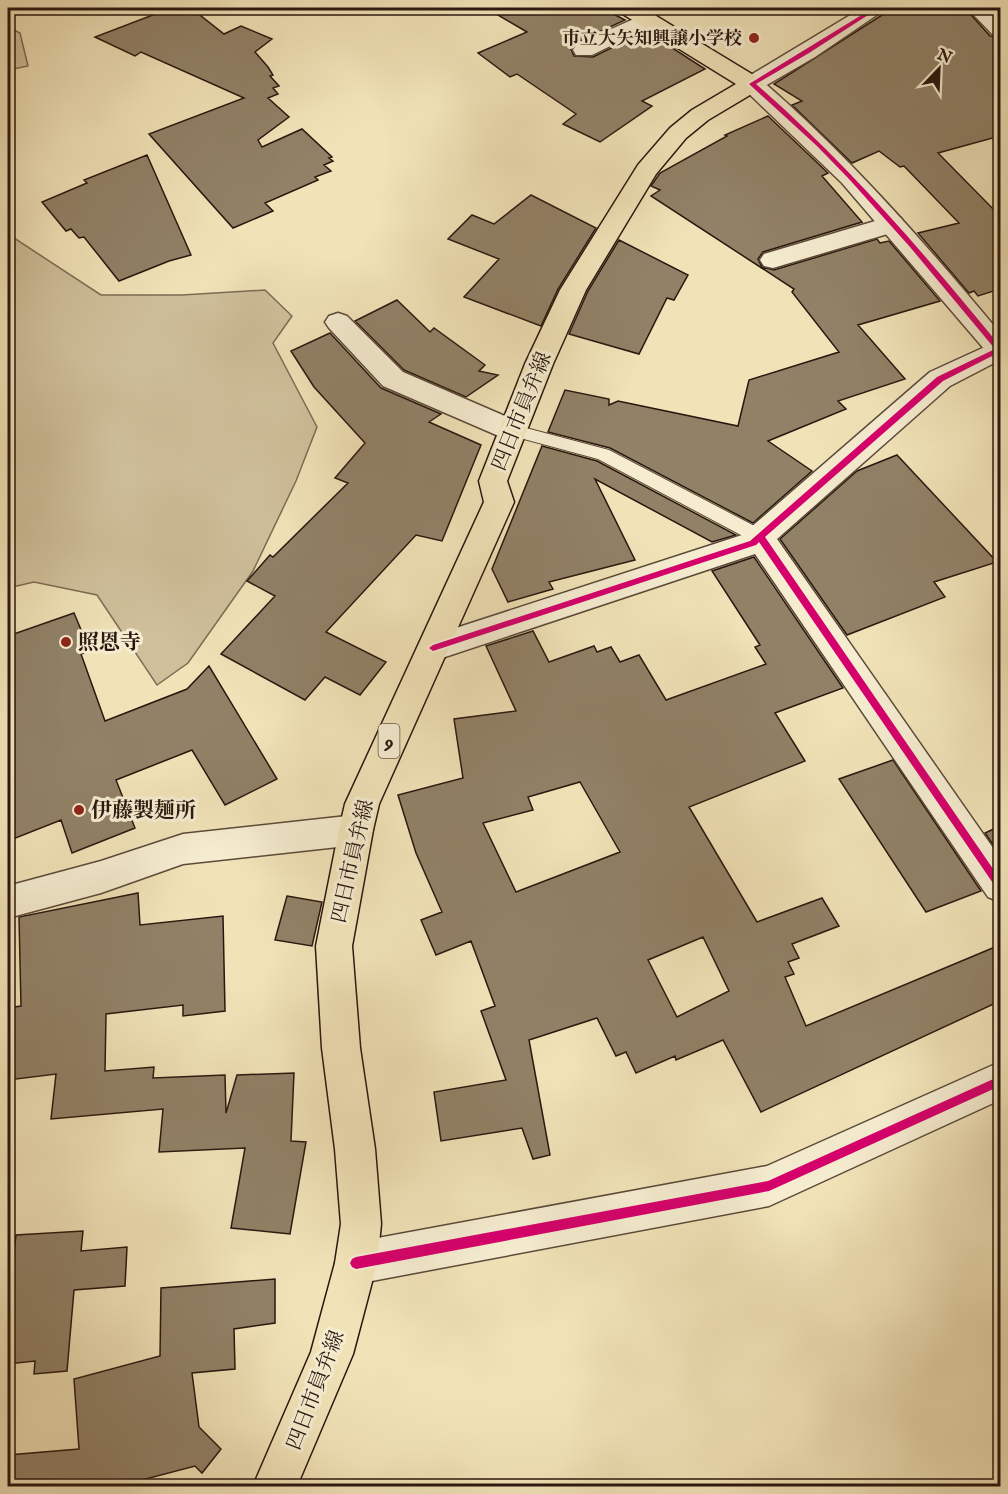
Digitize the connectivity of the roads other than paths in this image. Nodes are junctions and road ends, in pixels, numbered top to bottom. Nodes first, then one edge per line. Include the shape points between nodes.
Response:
1 (876, 8) edge
2 (977, 8) edge
3 (638, 13) edge
4 (1000, 29) edge
5 (584, 50) dead end
6 (752, 84) junction
7 (892, 224) junction
8 (773, 260) dead end
9 (338, 322) dead end
10 (1000, 349) edge
11 (511, 430) junction
12 (760, 537) junction
13 (433, 648) junction
14 (356, 830) junction
15 (1000, 886) edge
16 (8, 902) edge
17 (1000, 1082) edge
18 (356, 1263) junction
19 (275, 1486) edge

1 - 6 street
2 - 4 street
3 - 5 street
3 - 6 main road
6 - 7 street via 800,124
6 - 11 main road, 四日市員弁線 / 9 via 699,115 646,170 573,290
7 - 8 street
7 - 10 street
9 - 11 street via 393,379
10 - 12 street via 940,379
11 - 12 lane via 603,454
11 - 13 main road, 四日市員弁線 / 9 via 493,481 499,502
12 - 13 street via 753,543
12 - 15 street
13 - 14 main road, 四日市員弁線 / 9 via 362,804
14 - 16 street via 183,849 101,877
14 - 18 main road, 四日市員弁線 / 9 via 334,946 361,1224
17 - 18 street via 769,1186
18 - 19 main road, 四日市員弁線 / 9 via 332,1354

